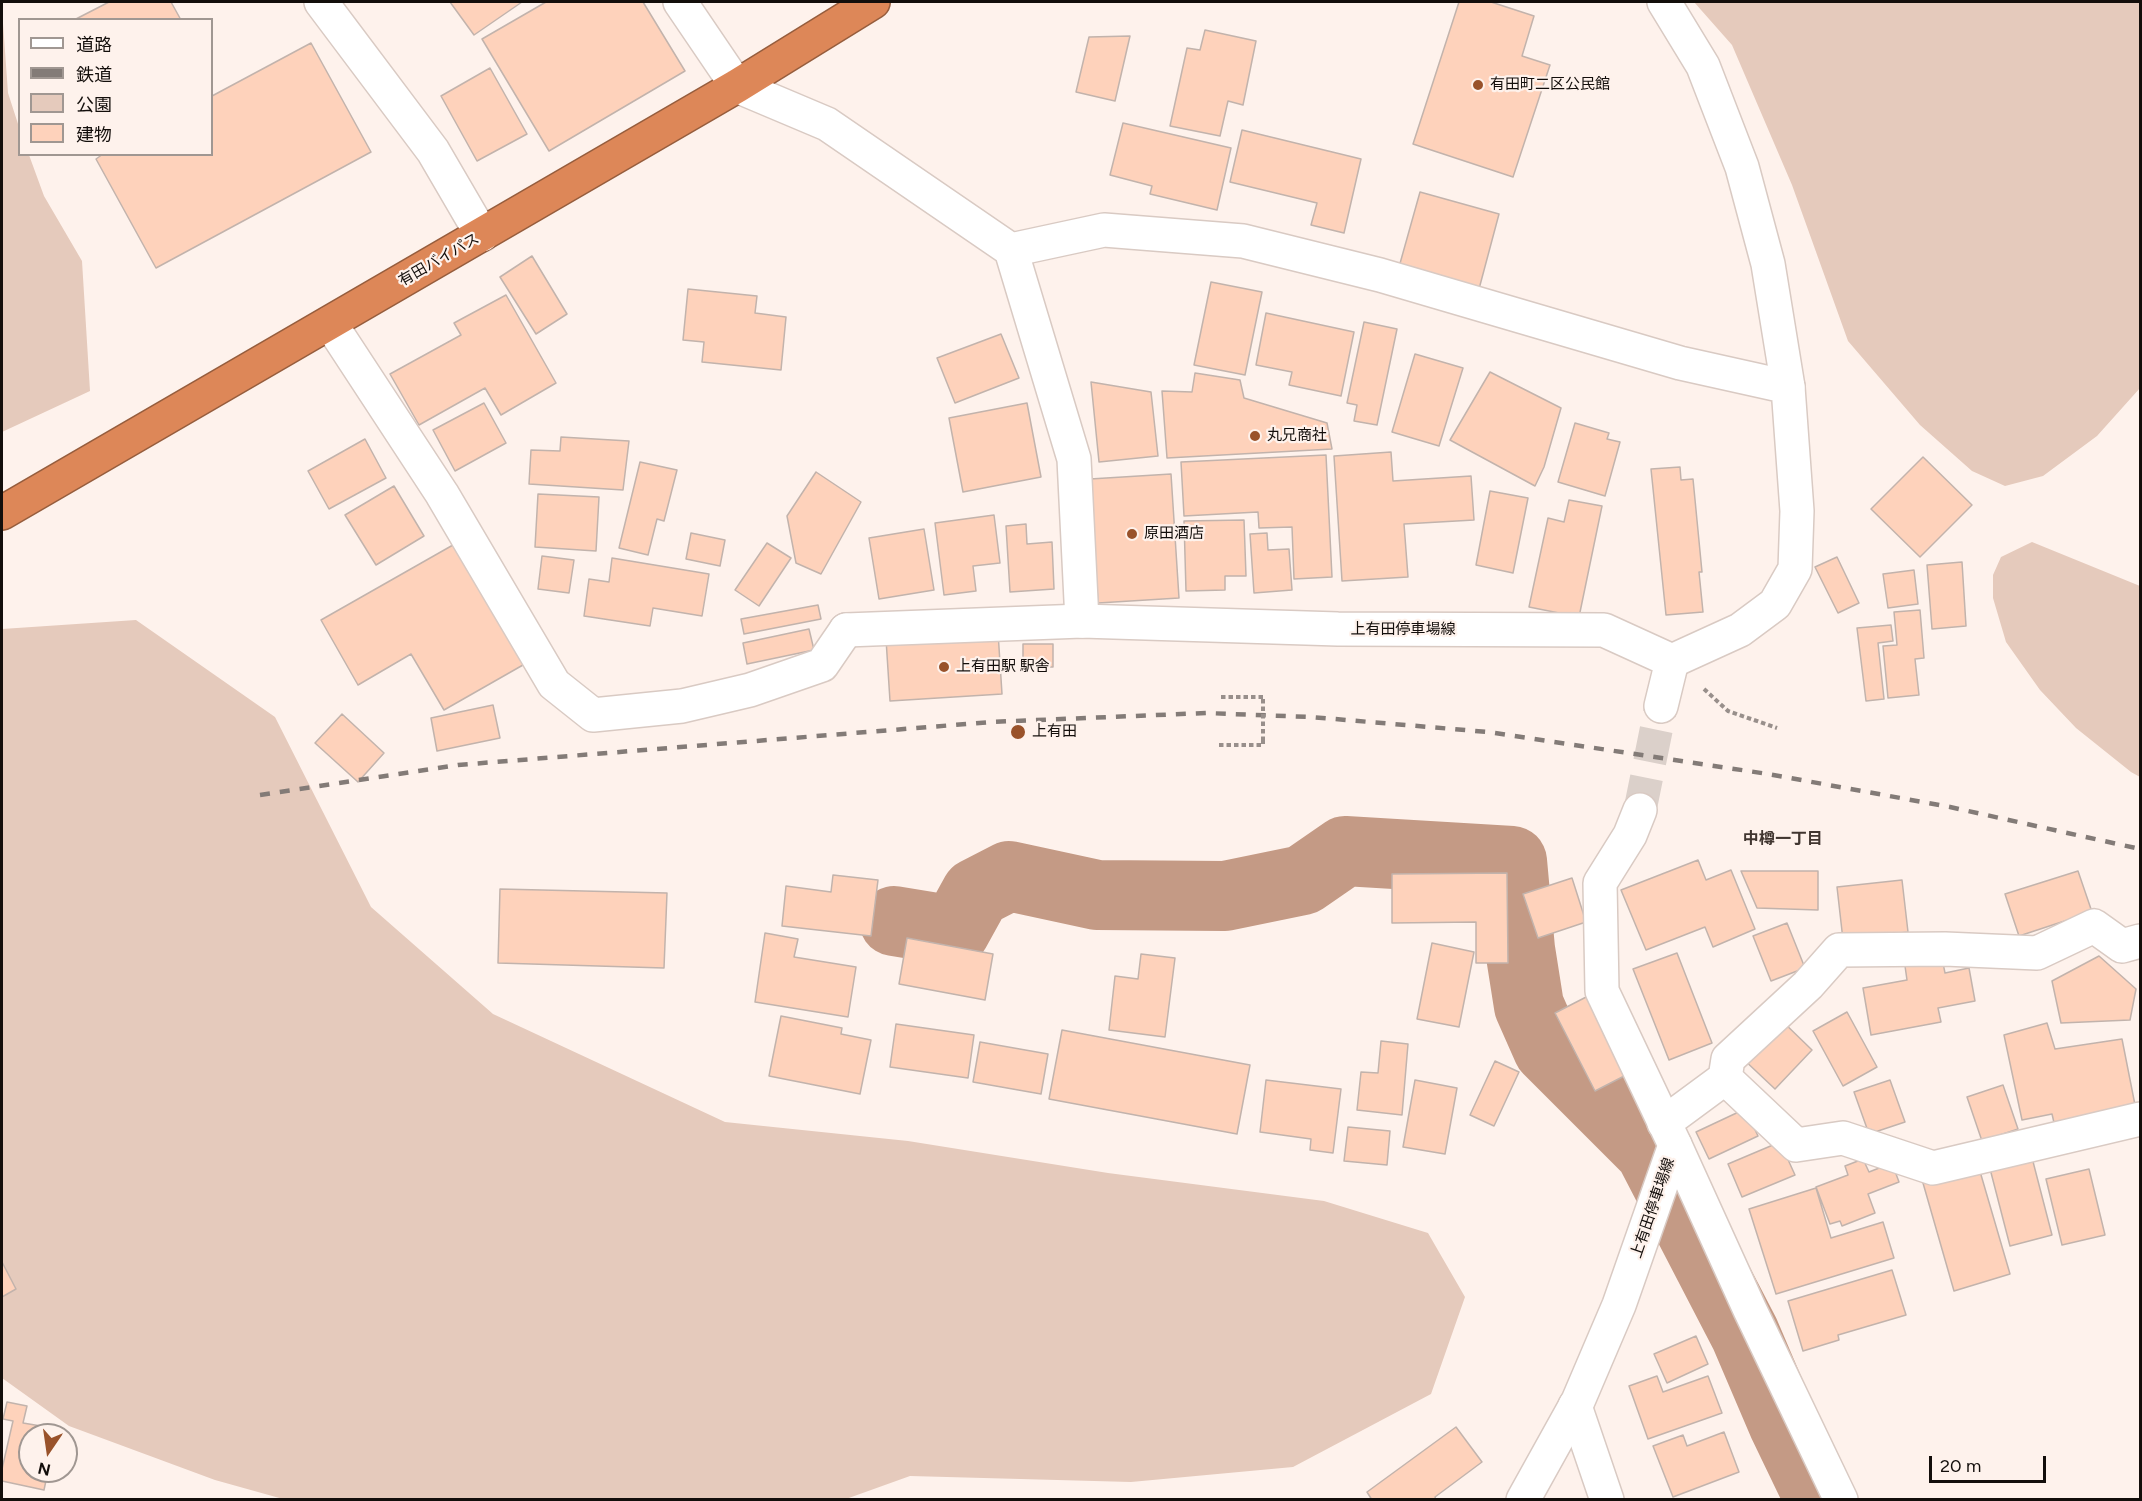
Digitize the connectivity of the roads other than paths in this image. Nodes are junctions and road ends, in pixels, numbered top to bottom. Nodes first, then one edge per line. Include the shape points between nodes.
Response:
1 (321, 2) edge
2 (680, 2) edge
3 (873, 2) edge
4 (1664, 2) edge
5 (737, 86) junction
6 (482, 235) junction
7 (1011, 250) junction
8 (330, 323) junction
9 (1788, 387) junction
10 (2, 513) edge
11 (1082, 621) junction
12 (1672, 661) junction
13 (1661, 706) tunnel mouth
14 (1640, 810) tunnel mouth
15 (2134, 951) edge
16 (1725, 1078) junction
17 (2140, 1119) edge
18 (1670, 1134) junction
19 (1575, 1406) junction
20 (1523, 1500) edge
21 (1607, 1500) edge
22 (1841, 1500) edge

1 - 6 street via 433,151
2 - 5 street
3 - 5 highway, 有田バイパス
4 - 9 street via 1703,66 1742,167 1768,264
5 - 6 highway, 有田バイパス
5 - 7 street via 827,124
6 - 8 highway, 有田バイパス
7 - 9 street via 1104,230 1244,241 1380,275 1680,363
7 - 11 street via 1074,459
8 - 10 highway, 有田バイパス
8 - 11 street, 上有田停車場線 via 442,494 554,684 593,715 682,706 750,690 822,665 846,630
9 - 12 street via 1797,511 1795,569 1775,604 1740,630
11 - 12 street, 上有田停車場線 via 1338,629 1604,630
12 - 13 street
14 - 18 street via 1630,835 1600,884 1602,991
15 - 16 street via 2094,926 2037,952 1839,950 1808,985 1728,1059
16 - 17 street via 1796,1145 1843,1138 1933,1168
16 - 18 street
18 - 19 street, 上有田停車場線 via 1619,1305
18 - 22 street
19 - 20 street, 上有田停車場線
19 - 21 street

